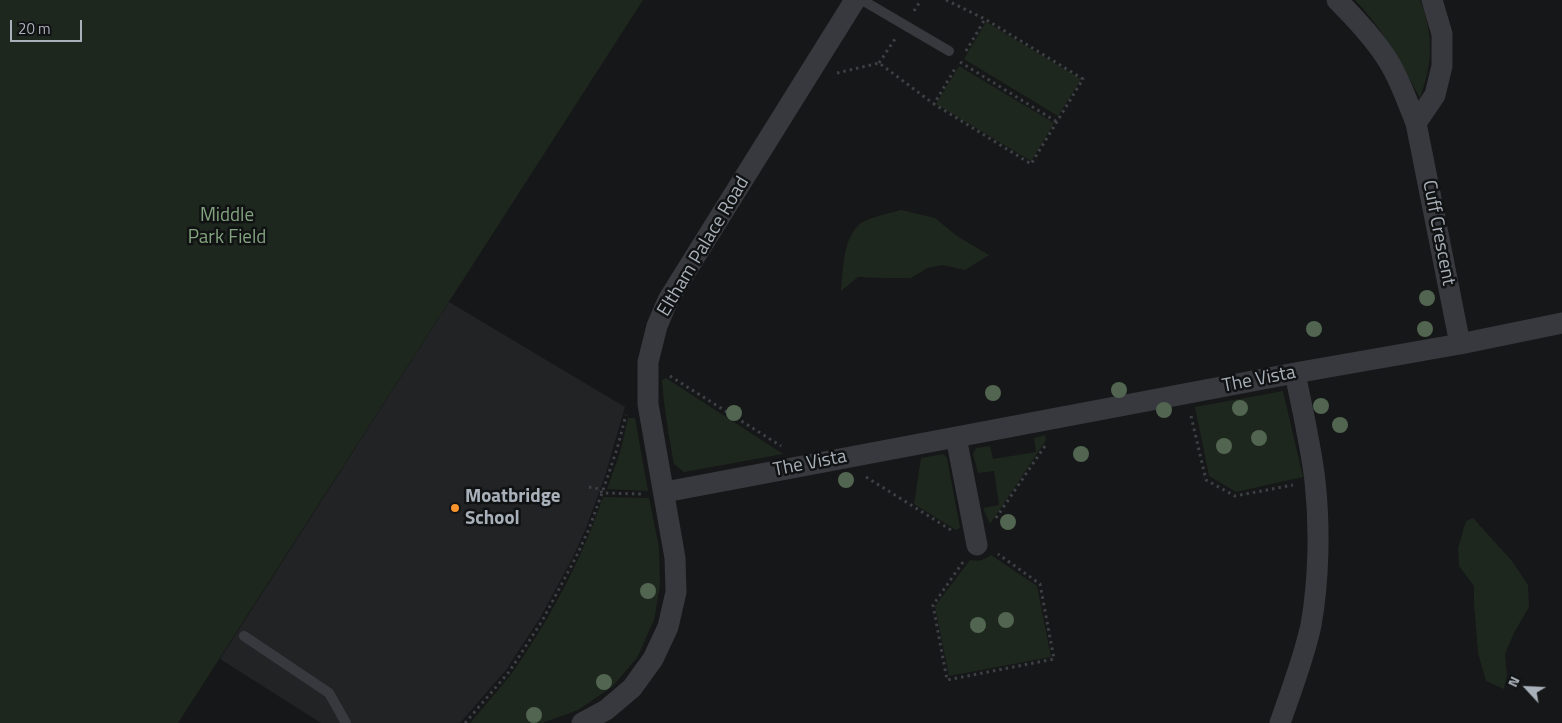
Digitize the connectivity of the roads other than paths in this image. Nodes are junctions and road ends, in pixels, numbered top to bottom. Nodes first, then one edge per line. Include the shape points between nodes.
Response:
1 (855, 0) edge
2 (862, 0) edge
3 (1338, 0) edge
4 (1432, 0) edge
5 (949, 51) dead end
6 (1416, 123) junction
7 (1562, 323) edge
8 (1460, 344) junction
9 (1295, 373) junction
10 (956, 437) junction
11 (665, 492) junction
12 (977, 545) dead end
13 (244, 636) dead end
14 (346, 723) edge
15 (582, 723) edge
16 (1280, 723) edge

1 - 11 street, Eltham Palace Road via 668,300 657,326 648,362 648,404
2 - 5 lane
3 - 6 street, Cuff Crescent via 1384,54
4 - 6 street via 1442,34 1442,66 1435,95
6 - 8 street, Cuff Crescent
7 - 8 street, The Vista
8 - 9 street, The Vista
9 - 10 street, The Vista
9 - 16 street via 1315,480 1316,579 1302,659
10 - 11 street, The Vista
10 - 12 street
11 - 15 street, Eltham Palace Road via 675,558 676,592 668,627 653,659 632,688 606,710
13 - 14 lane via 329,693

